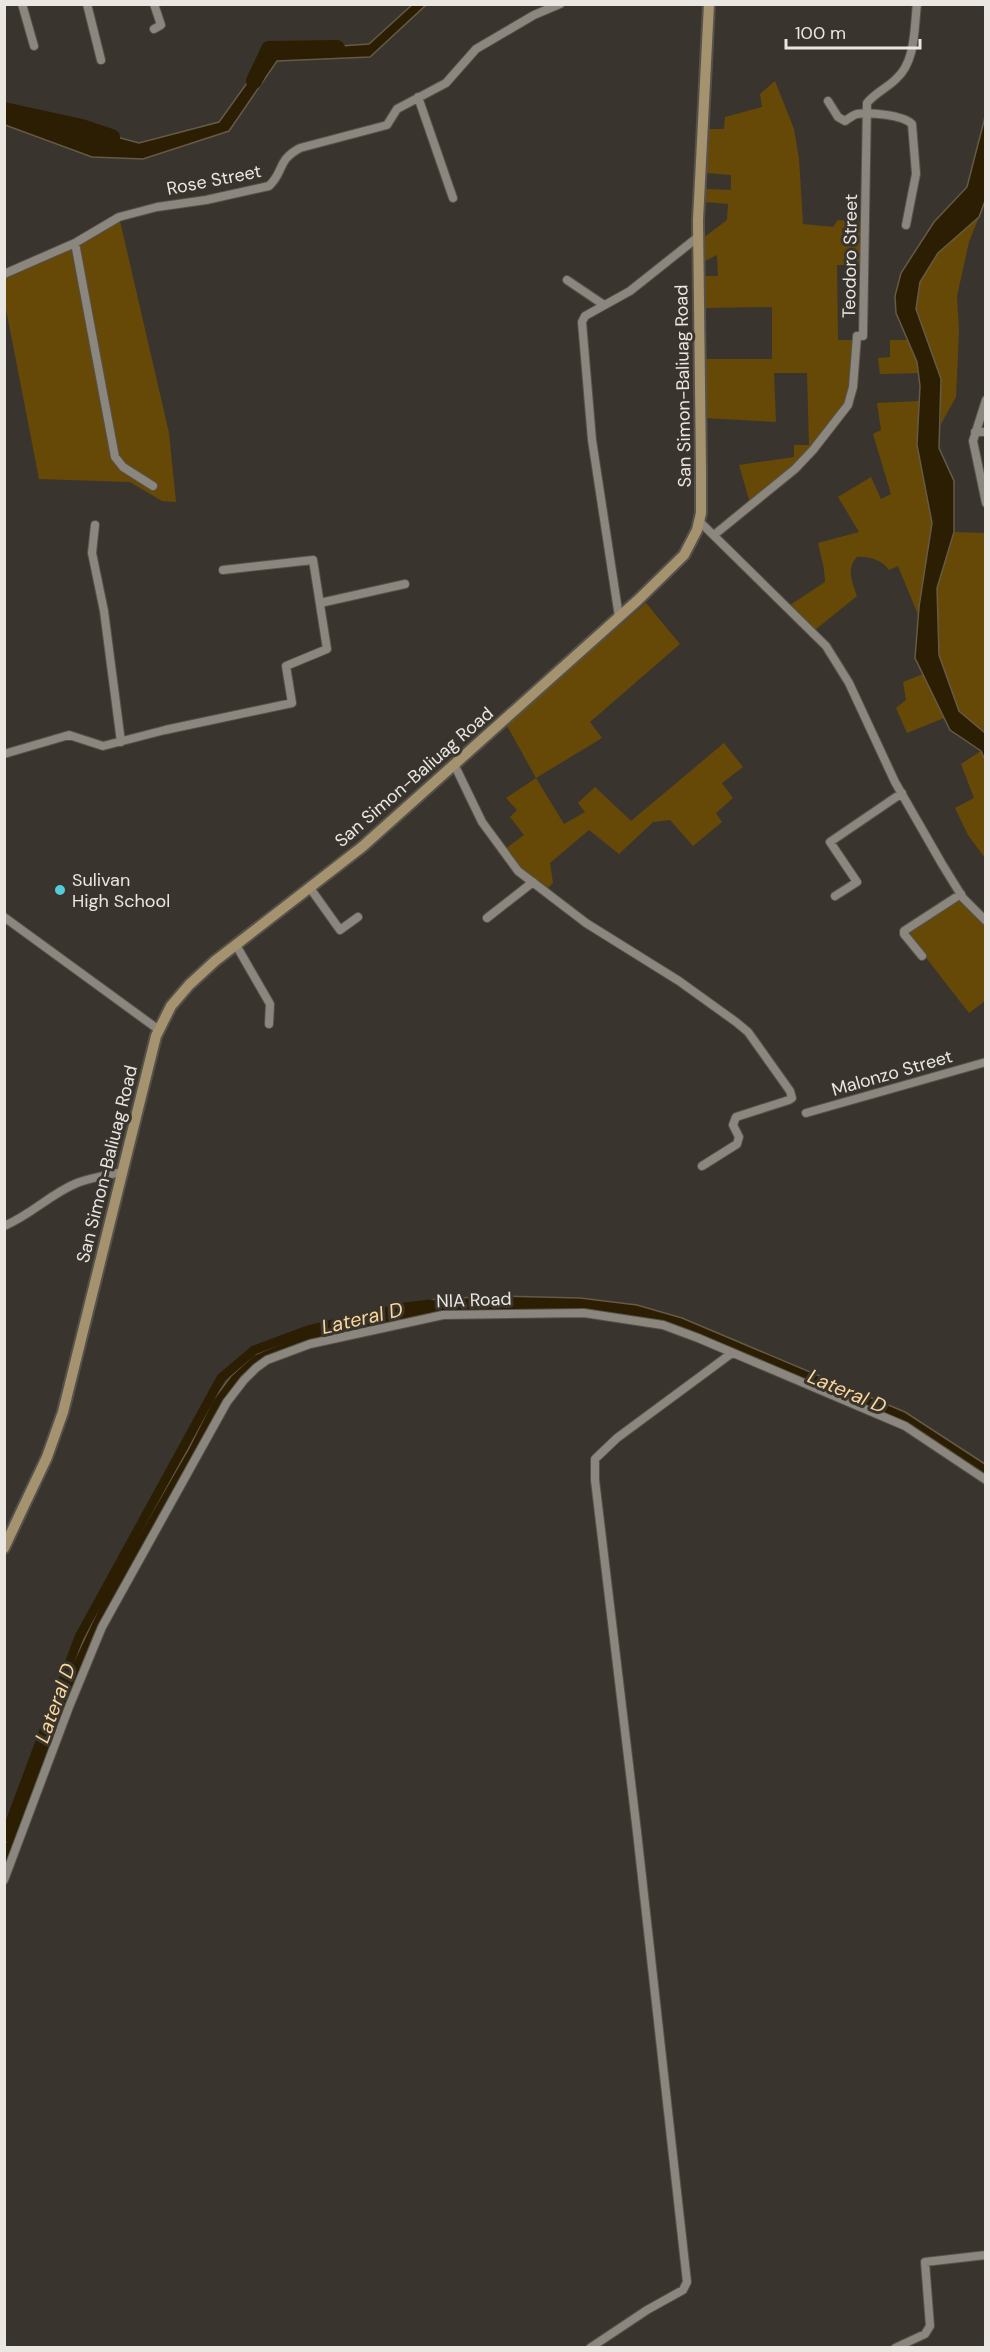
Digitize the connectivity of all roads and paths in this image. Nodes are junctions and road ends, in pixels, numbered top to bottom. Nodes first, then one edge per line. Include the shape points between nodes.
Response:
1 (22, 4) edge
2 (87, 4) edge
3 (154, 4) edge
4 (560, 4) edge
5 (709, 4) edge
6 (917, 4) edge
7 (154, 29) dead end
8 (34, 46) dead end
9 (101, 60) dead end
10 (418, 97) junction
11 (828, 101) dead end
12 (867, 114) junction
13 (453, 198) dead end
14 (906, 225) dead end
15 (698, 237) junction
16 (75, 243) junction
17 (4, 274) edge
18 (567, 280) dead end
19 (604, 305) junction
20 (986, 400) edge
21 (975, 432) junction
22 (986, 432) edge
23 (983, 474) edge
24 (153, 486) dead end
25 (986, 504) edge
26 (699, 521) junction
27 (95, 525) dead end
28 (714, 535) junction
29 (223, 570) dead end
30 (405, 584) dead end
31 (320, 603) junction
32 (619, 617) junction
33 (121, 742) junction
34 (4, 754) edge
35 (454, 765) junction
36 (902, 793) junction
37 (533, 882) junction
38 (310, 888) junction
39 (961, 894) junction
40 (835, 896) dead end
41 (4, 917) edge
42 (358, 917) dead end
43 (487, 918) dead end
44 (986, 921) edge
45 (236, 945) junction
46 (922, 956) dead end
47 (269, 1024) dead end
48 (159, 1030) junction
49 (986, 1062) edge
50 (806, 1113) dead end
51 (702, 1166) dead end
52 (122, 1172) junction
53 (4, 1226) edge
54 (732, 1353) junction
55 (986, 1480) edge
56 (4, 1548) edge
57 (4, 1880) edge
58 (986, 2255) edge
59 (590, 2348) edge
60 (895, 2348) edge

1 - 8 street
2 - 9 street
3 - 7 street via 161,26
4 - 10 street, Rose Street via 482,45 446,83
5 - 15 main road, San Simon-Baliuag Road
6 - 12 street via 907,66 896,80 869,100
10 - 13 street
10 - 16 street, Rose Street via 397,109 387,125 291,153 269,186 129,214
11 - 12 street via 845,121 855,114
12 - 14 street via 899,116 912,124 916,174
12 - 28 street, Teodoro Street via 863,336 857,336 852,396 795,469
15 - 19 street via 630,291
15 - 26 main road, San Simon-Baliuag Road
16 - 17 street, Rose Street
16 - 24 street via 115,457 123,467
18 - 19 street
19 - 32 street via 585,316 582,330 592,440
20 - 21 street
21 - 22 street
21 - 23 street
23 - 25 street
26 - 28 street
26 - 32 main road, San Simon-Baliuag Road via 684,555
27 - 33 street via 92,553 104,611
28 - 36 street via 826,646 849,683
29 - 31 street via 313,560
30 - 31 street
31 - 33 street via 327,649 286,666 292,703
32 - 35 main road, San Simon-Baliuag Road
33 - 34 street via 103,746 69,735
35 - 37 street via 486,829 518,871
35 - 38 main road, San Simon-Baliuag Road
36 - 39 street
36 - 40 street via 830,842 857,882
37 - 43 street
37 - 51 street via 586,923 736,1022 748,1032 790,1091 789,1100 736,1117 733,1125 737,1144
38 - 42 street via 340,930
38 - 45 main road, San Simon-Baliuag Road
39 - 44 street
39 - 46 street via 904,931
41 - 48 street
45 - 47 street via 270,1004
45 - 48 main road, San Simon-Baliuag Road via 189,985 171,1006
48 - 52 main road, San Simon-Baliuag Road
49 - 50 street, Malonzo Street
52 - 53 street via 76,1183
52 - 56 main road, San Simon-Baliuag Road via 63,1412 47,1457
54 - 55 street, NIA Road via 904,1426
54 - 57 street, NIA Road via 663,1325 626,1318 584,1313 443,1315 310,1344 267,1360 227,1402 106,1618
54 - 59 street via 617,1438 595,1459 687,2282 683,2290
58 - 60 street via 925,2262 930,2326 925,2334

